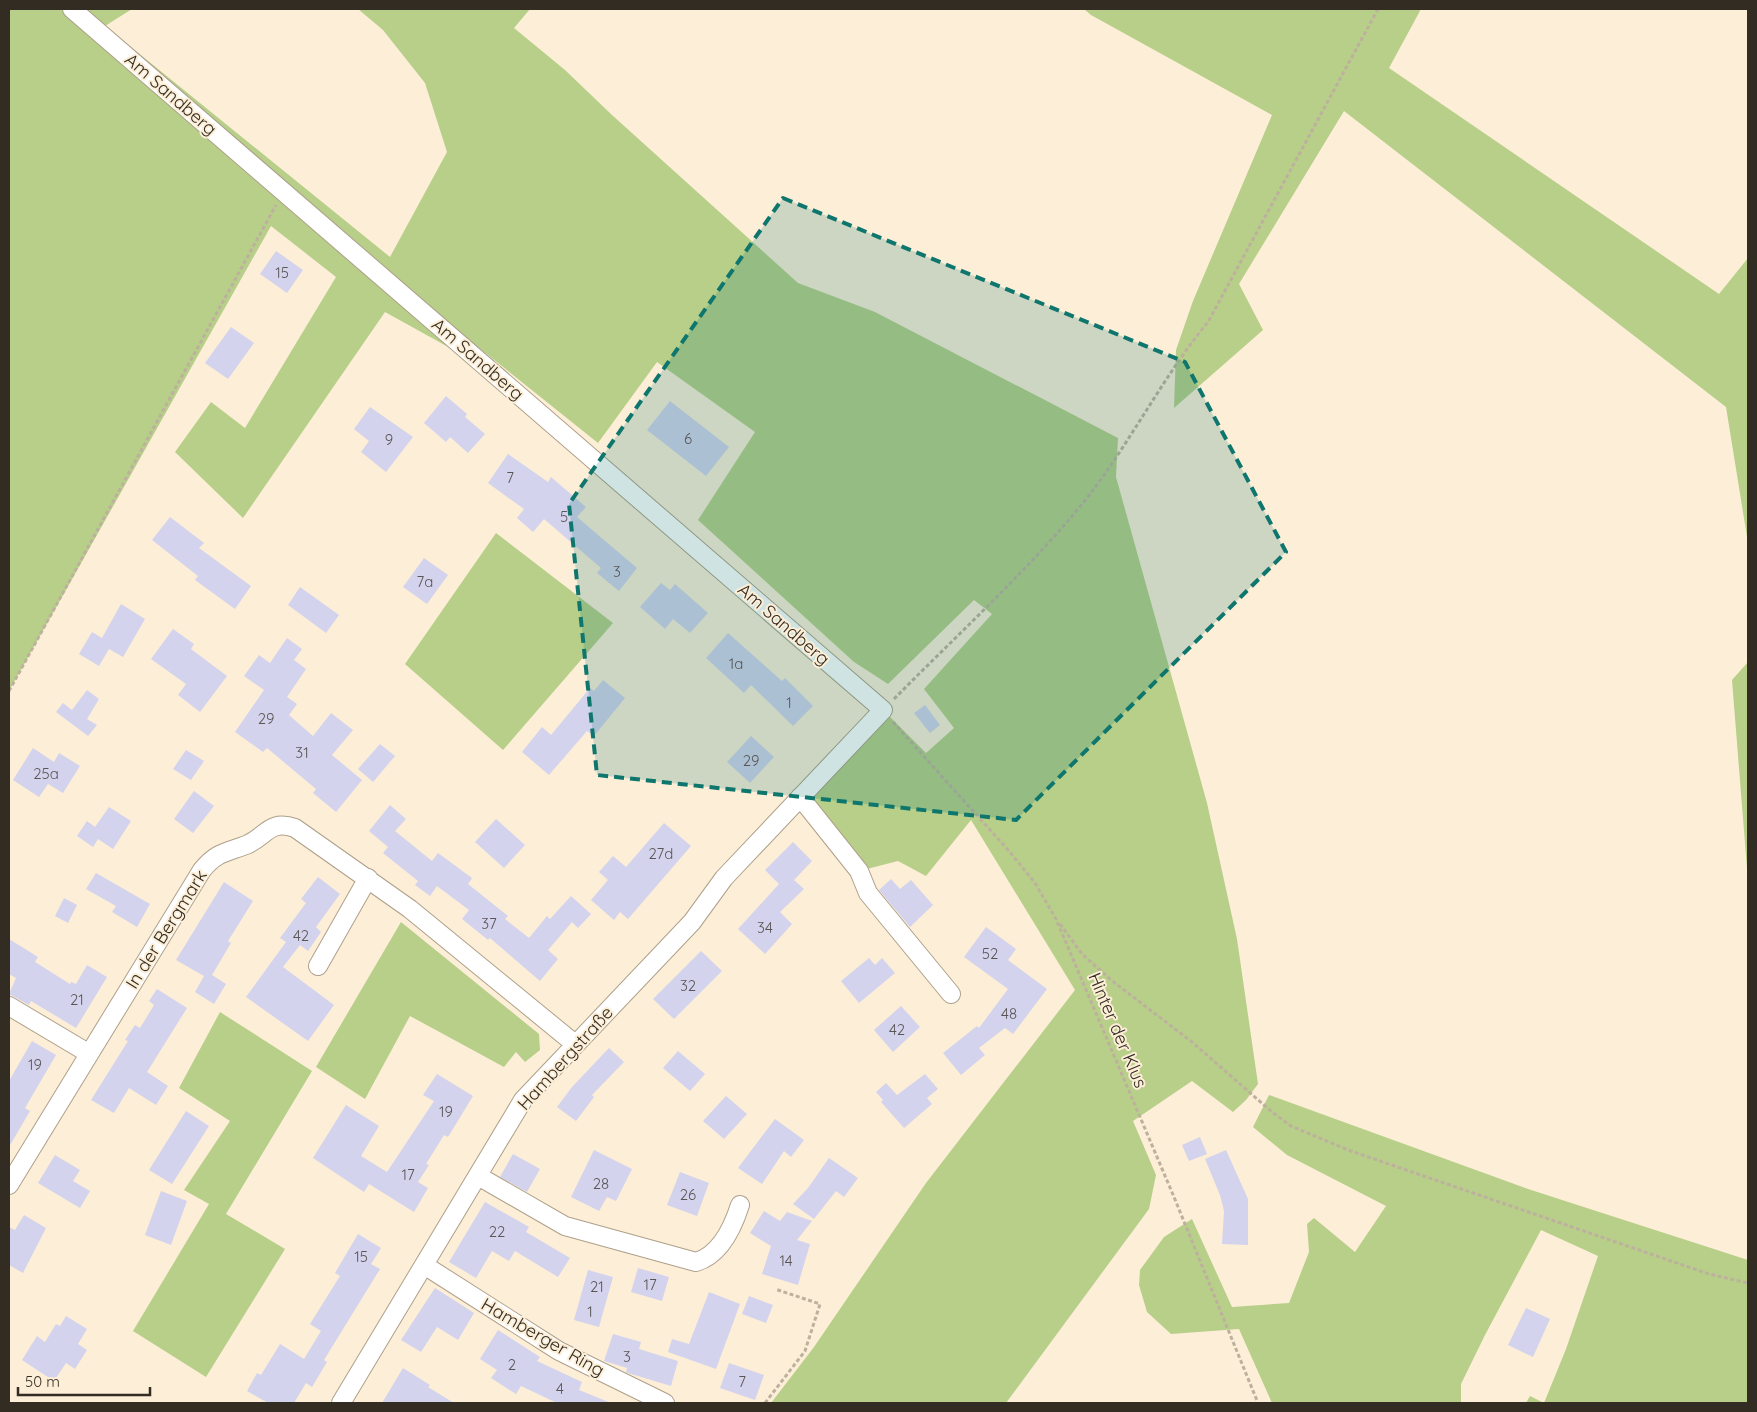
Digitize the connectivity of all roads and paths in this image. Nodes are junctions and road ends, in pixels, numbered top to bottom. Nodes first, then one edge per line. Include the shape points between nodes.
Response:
1 (72, 9) edge
2 (1378, 9) edge
3 (284, 192) junction
4 (9, 691) edge
5 (882, 710) junction
6 (800, 797) junction
7 (368, 878) junction
8 (1056, 919) junction
9 (318, 966) dead end
10 (951, 994) dead end
11 (9, 1006) edge
12 (575, 1044) junction
13 (88, 1053) junction
14 (478, 1176) junction
15 (9, 1185) edge
16 (740, 1205) dead end
17 (424, 1265) junction
18 (1748, 1282) edge
19 (775, 1289) dead end
20 (341, 1403) edge
21 (665, 1403) edge
22 (766, 1403) edge
23 (1258, 1403) edge

1 - 3 street, Am Sandberg
2 - 5 path via 1208,322 1184,351 1110,465 1078,509 1018,574
3 - 4 path
3 - 5 street, Am Sandberg
5 - 6 street, Hambergstraße
5 - 8 path, Hinter der Klus via 1035,883
6 - 10 street via 859,871 868,893
6 - 12 street, Hambergstraße via 724,878 692,922
7 - 9 street
7 - 12 street, In der Bergmark
7 - 13 street, In der Bergmark via 310,836 285,824 273,826 247,844 214,856 202,870
8 - 18 path via 1082,954 1111,980 1192,1042 1291,1126 1348,1150 1709,1274
8 - 23 path, Hinter der Klus
11 - 13 street
12 - 14 street, Hambergstraße via 523,1100
13 - 15 street, In der Bergmark
14 - 16 street via 565,1226 696,1262 707,1259 733,1228
14 - 17 street, Hambergstraße
17 - 20 street, Hambergstraße
17 - 21 street, Hamberger Ring via 559,1351
19 - 22 path via 820,1304 805,1351

